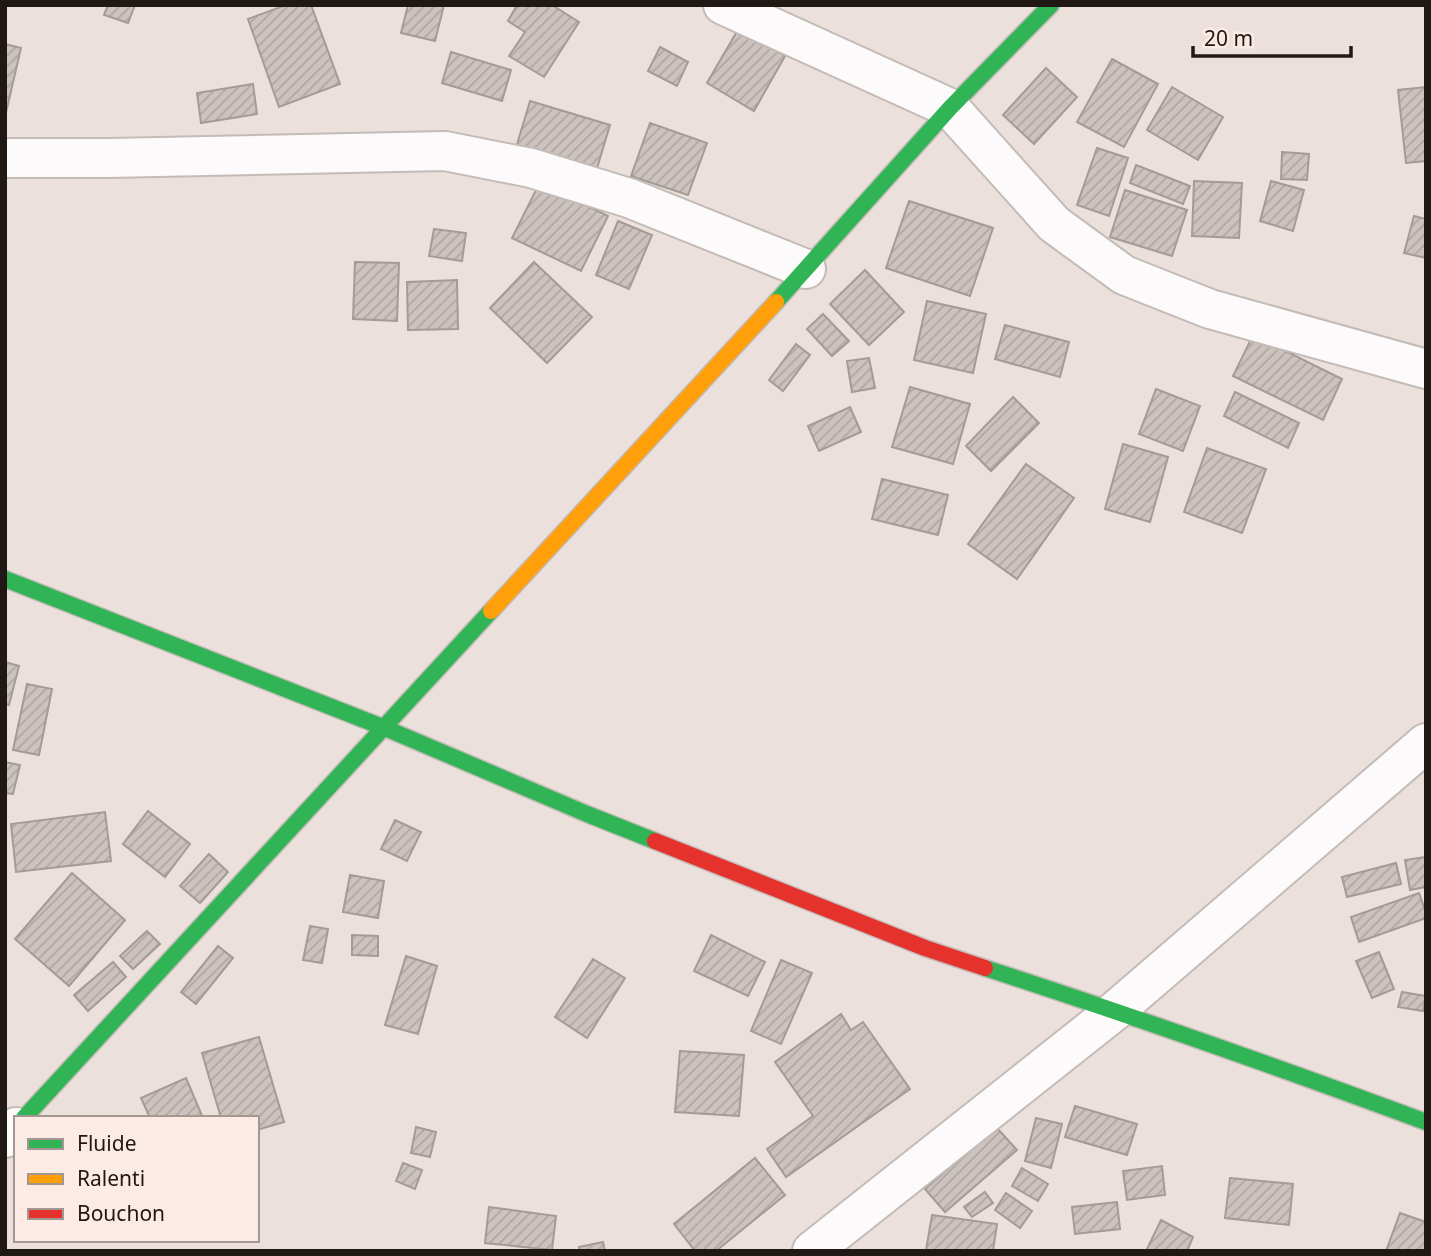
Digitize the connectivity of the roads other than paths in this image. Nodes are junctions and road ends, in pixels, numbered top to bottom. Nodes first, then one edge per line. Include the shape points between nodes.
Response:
1 (723, 5) edge
2 (1051, 5) edge
3 (950, 108) junction
4 (5, 158) edge
5 (806, 269) junction
6 (1426, 369) edge
7 (5, 579) edge
8 (385, 727) junction
9 (1426, 743) edge
10 (1116, 1010) junction
11 (26, 1116) edge
12 (1426, 1122) edge
13 (812, 1251) edge

1 - 3 street
2 - 3 street
3 - 5 street
3 - 6 street via 1054,224 1124,275 1210,309
4 - 5 street via 445,151 531,168 629,198
5 - 8 street
7 - 8 street
8 - 10 street via 587,814 925,948
8 - 11 street
9 - 10 street
10 - 12 street
10 - 13 street

